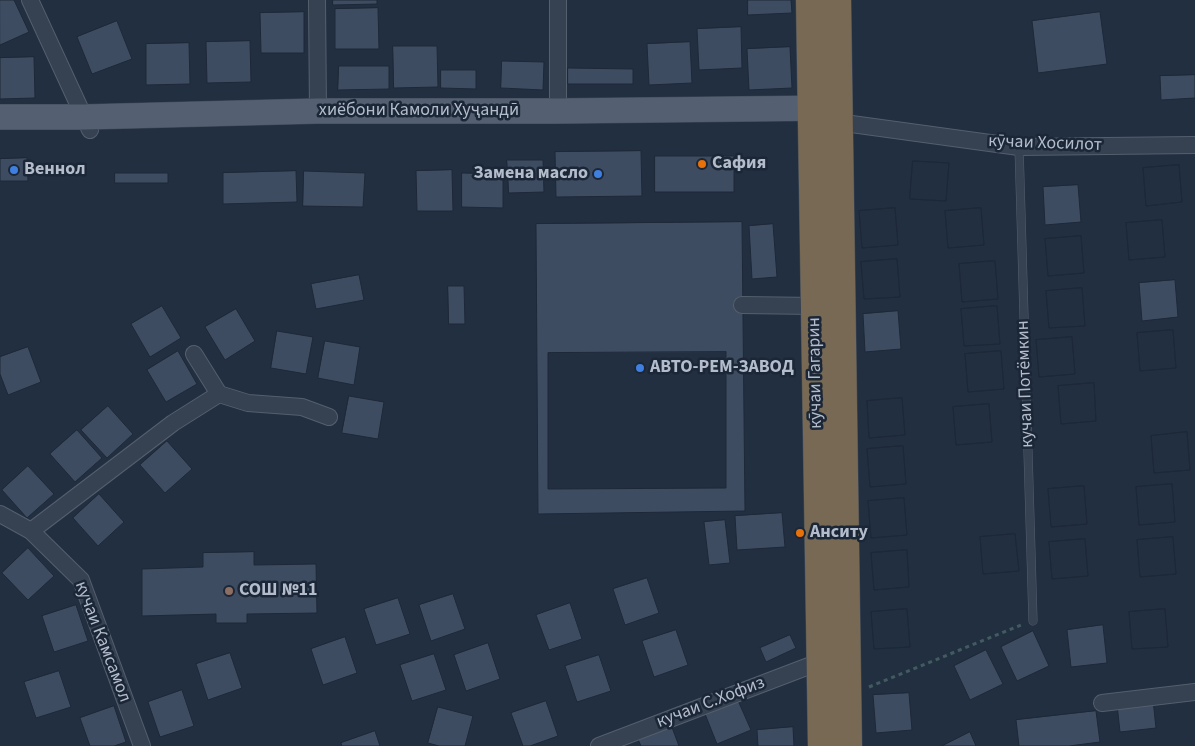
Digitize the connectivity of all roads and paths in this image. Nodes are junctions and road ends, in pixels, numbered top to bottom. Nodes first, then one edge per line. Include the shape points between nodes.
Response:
1 (30, 0) edge
2 (317, 0) edge
3 (558, 0) edge
4 (810, 0) edge
5 (837, 0) edge
6 (318, 111) junction
7 (558, 111) junction
8 (824, 115) junction
9 (0, 116) edge
10 (87, 123) junction
11 (0, 130) edge
12 (1195, 145) edge
13 (1019, 146) junction
14 (742, 305) dead end
15 (814, 306) junction
16 (194, 354) dead end
17 (219, 394) junction
18 (328, 417) dead end
19 (0, 514) edge
20 (31, 531) junction
21 (1033, 620) joint
22 (822, 661) junction
23 (1195, 692) edge
24 (848, 696) junction
25 (1102, 703) dead end
26 (142, 746) edge
27 (599, 746) edge
28 (822, 746) edge
29 (848, 746) edge

1 - 10 street
2 - 6 street
3 - 7 street
4 - 8 highway, кӯчаи Гагарин
5 - 8 highway, кӯчаи Гагарин
6 - 7 main road, хиёбони Камоли Хуҷандӣ
6 - 10 main road, хиёбони Камоли Хуҷандӣ
7 - 8 main road, хиёбони Камоли Хуҷандӣ
8 - 10 main road, хиёбони Камоли Хуҷандӣ via 318,124
8 - 13 street, кӯчаи Хосилот
8 - 15 highway, кӯчаи Гагарин
8 - 24 highway, кӯчаи Гагарин
9 - 10 main road, хиёбони Камоли Хуҷандӣ
10 - 11 main road, хиёбони Камоли Хуҷандӣ
12 - 13 street, кӯчаи Хосилот
13 - 21 lane, кучаи Потёмкин
14 - 15 street
15 - 22 highway, кӯчаи Гагарин
16 - 17 street
17 - 18 street via 248,403 302,407
17 - 20 street via 173,423
19 - 20 street, кучаи Камсамол
20 - 26 street, кучаи Камсамол via 81,580
21 - 24 path
22 - 27 street, кучаи С.Хофиз
22 - 28 highway, кӯчаи Гагарин
23 - 25 street
24 - 29 highway, кӯчаи Гагарин

